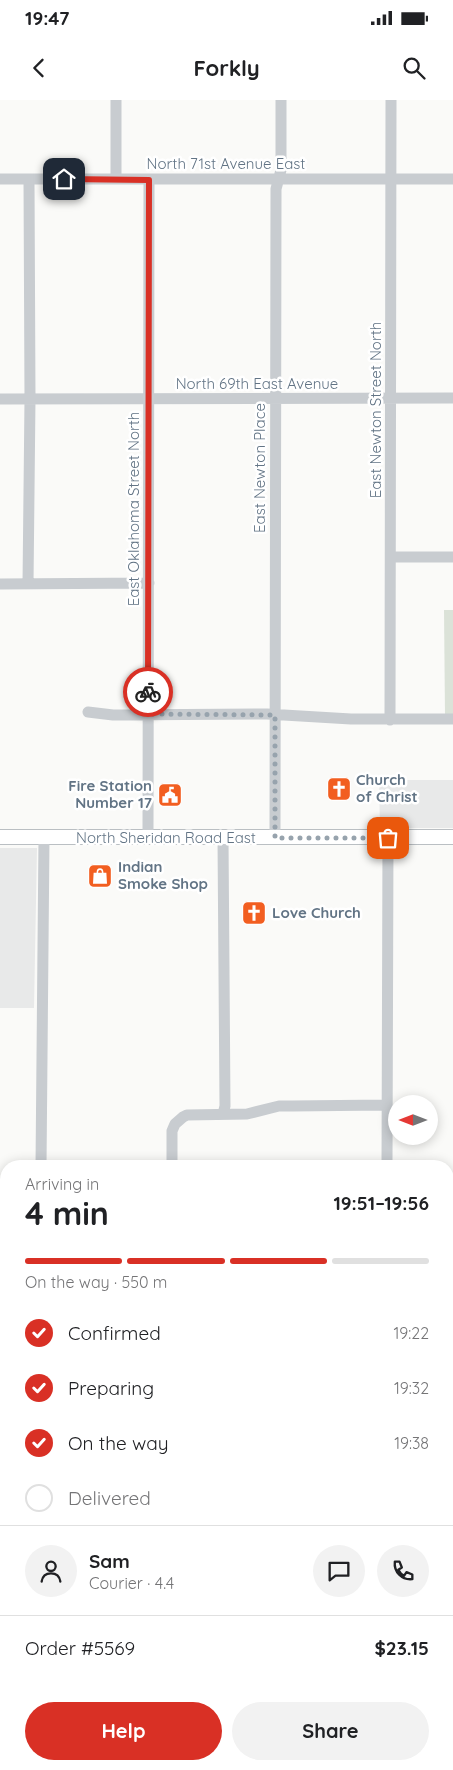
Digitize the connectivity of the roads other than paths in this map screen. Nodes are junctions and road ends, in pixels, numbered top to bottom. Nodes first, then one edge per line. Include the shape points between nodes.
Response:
1 (116, 100) edge
2 (281, 100) edge
3 (391, 100) edge
4 (0, 179) edge
5 (29, 179) junction
6 (116, 179) junction
7 (278, 179) junction
8 (149, 180) junction
9 (391, 180) junction
10 (453, 180) edge
11 (149, 398) junction
12 (390, 398) junction
13 (453, 398) edge
14 (0, 399) edge
15 (30, 399) junction
16 (276, 399) junction
17 (391, 557) junction
18 (453, 557) edge
19 (149, 583) junction
20 (0, 584) edge
21 (28, 584) junction
22 (88, 712) dead end
23 (148, 714) junction
24 (275, 715) junction
25 (453, 719) edge
26 (390, 720) junction
27 (0, 837) edge
28 (453, 837) edge
29 (44, 838) junction
30 (148, 838) junction
31 (223, 838) junction
32 (275, 838) junction
33 (388, 838) junction
34 (386, 1105) junction
35 (223, 1114) junction
36 (41, 1160) edge
37 (172, 1160) edge
38 (387, 1160) edge

1 - 6 street
2 - 7 street, East Newton Place via 281,170
3 - 9 street, East Newton Street North
4 - 5 street, North 71st Avenue East
5 - 6 street, North 71st Avenue East
5 - 15 street
6 - 8 street, North 71st Avenue East
7 - 8 street, North 71st Avenue East
7 - 9 street, North 71st Avenue East
7 - 16 street, East Newton Place
8 - 11 street, East Oklahoma Street North
9 - 10 street, North 71st Avenue East
9 - 12 street, East Newton Street North
11 - 15 street, North 69th East Avenue
11 - 16 street, North 69th East Avenue
11 - 19 street, East Oklahoma Street North
12 - 13 street, North 69th East Avenue
12 - 16 street, North 69th East Avenue
12 - 17 street, East Newton Street North
14 - 15 street, North 69th East Avenue
15 - 21 street
16 - 24 street, East Newton Place
17 - 18 street
17 - 26 street, East Newton Street North
19 - 21 street
19 - 23 street, East Oklahoma Street North
20 - 21 street
22 - 23 street
23 - 24 street
23 - 30 street, East Oklahoma Street North
24 - 26 street
24 - 32 street, East Newton Place
25 - 26 street
27 - 29 main road, North Sheridan Road East
28 - 33 main road, North Sheridan Road East
29 - 30 main road, North Sheridan Road East
29 - 36 street
30 - 31 main road, North Sheridan Road East
31 - 32 main road, North Sheridan Road East
31 - 35 street
32 - 33 main road, North Sheridan Road East
33 - 34 street
34 - 35 street via 279,1106 247,1114
34 - 38 street
35 - 37 street via 188,1115 179,1120 172,1131

